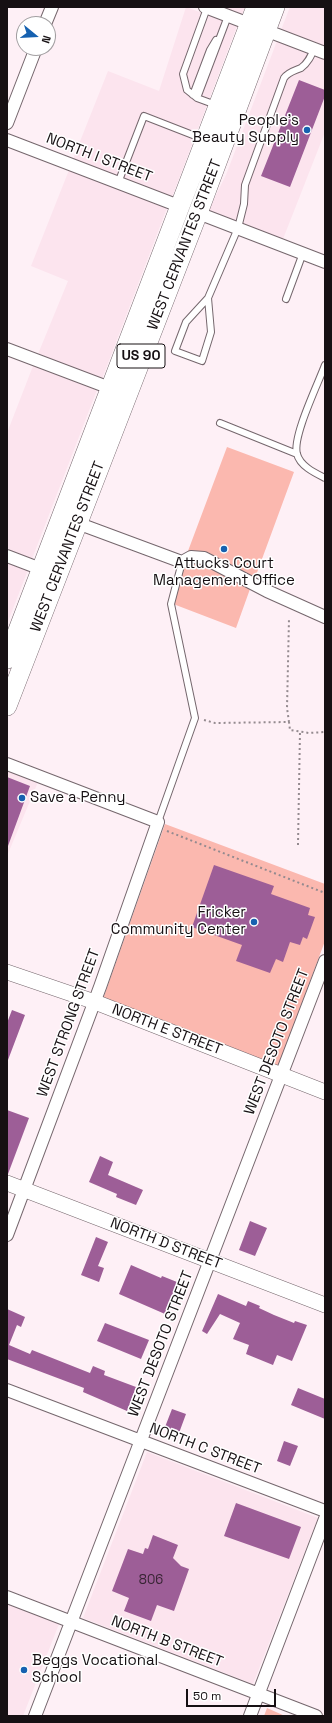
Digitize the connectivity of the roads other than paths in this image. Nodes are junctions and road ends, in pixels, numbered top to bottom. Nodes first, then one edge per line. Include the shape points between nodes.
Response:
1 (206, 7) edge
2 (275, 7) edge
3 (228, 16) junction
4 (257, 21) edge
5 (320, 51) edge
6 (33, 56) edge
7 (195, 97) junction
8 (218, 106) junction
9 (7, 123) edge
10 (205, 139) junction
11 (7, 140) edge
12 (118, 183) junction
13 (179, 206) junction
14 (198, 213) junction
15 (238, 228) junction
16 (303, 253) junction
17 (325, 262) edge
18 (208, 298) junction
19 (286, 299) dead end
20 (7, 349) edge
21 (325, 365) edge
22 (110, 388) junction
23 (220, 423) dead end
24 (96, 425) junction
25 (297, 454) junction
26 (325, 478) edge
27 (77, 523) junction
28 (7, 556) edge
29 (182, 562) junction
30 (41, 569) junction
31 (325, 617) edge
32 (15, 663) edge
33 (7, 706) edge
34 (7, 764) edge
35 (157, 824) junction
36 (325, 961) edge
37 (7, 972) edge
38 (95, 1002) junction
39 (282, 1075) junction
40 (325, 1092) edge
41 (7, 1183) edge
42 (24, 1190) junction
43 (7, 1235) edge
44 (210, 1261) junction
45 (325, 1304) edge
46 (7, 1390) edge
47 (141, 1441) junction
48 (325, 1511) edge
49 (325, 1519) edge
50 (7, 1597) edge
51 (72, 1622) junction
52 (259, 1694) junction
53 (36, 1716) edge
54 (250, 1716) edge
55 (316, 1716) edge

1 - 3 street
1 - 7 lane via 183,74 187,90
2 - 4 main road, WEST CERVANTES STREET / US 90
3 - 4 street
3 - 7 lane via 222,33 210,50
4 - 5 street
4 - 8 main road, WEST CERVANTES STREET / US 90
4 - 14 main road, WEST CERVANTES STREET / US 90
5 - 15 lane via 284,78 244,185 244,204
6 - 9 street
7 - 8 lane
8 - 10 main road, WEST CERVANTES STREET / US 90
10 - 12 lane via 144,116
10 - 13 main road, WEST CERVANTES STREET / US 90
11 - 12 street, NORTH I STREET
12 - 13 street, NORTH I STREET
13 - 22 main road, WEST CERVANTES STREET / US 90
14 - 15 street
14 - 27 main road, WEST CERVANTES STREET / US 90
15 - 16 street
15 - 18 lane
16 - 17 street
16 - 19 lane
18 - 18 lane via 211,332 202,361 175,351 186,322
20 - 22 street
21 - 25 lane via 300,429
22 - 24 main road, WEST CERVANTES STREET / US 90
23 - 25 lane
24 - 27 main road via 98,441 95,455 74,509
24 - 30 main road, WEST CERVANTES STREET / US 90
25 - 26 lane via 308,469
27 - 29 street
27 - 32 main road, WEST CERVANTES STREET / US 90
28 - 30 street
29 - 31 street via 191,557 204,558 267,591
29 - 35 lane via 171,604 195,718
30 - 32 main road via 47,574 47,581
32 - 33 main road, WEST CERVANTES STREET / US 90
34 - 35 street
35 - 38 street, WEST STRONG STREET
36 - 39 street, WEST DESOTO STREET
37 - 38 street, NORTH E STREET
38 - 39 street, NORTH E STREET
38 - 42 street, WEST STRONG STREET
39 - 40 street, NORTH E STREET
39 - 44 street, WEST DESOTO STREET
41 - 42 street, NORTH D STREET
42 - 43 street, WEST STRONG STREET
42 - 44 street, NORTH D STREET
44 - 45 street, NORTH D STREET
44 - 47 street, WEST DESOTO STREET
46 - 47 street, NORTH C STREET
47 - 48 street, NORTH C STREET
47 - 51 street, WEST DESOTO STREET
49 - 52 street
50 - 51 street, NORTH B STREET
51 - 52 street, NORTH B STREET
51 - 53 street, WEST DESOTO STREET
52 - 54 street
52 - 55 street, NORTH B STREET

